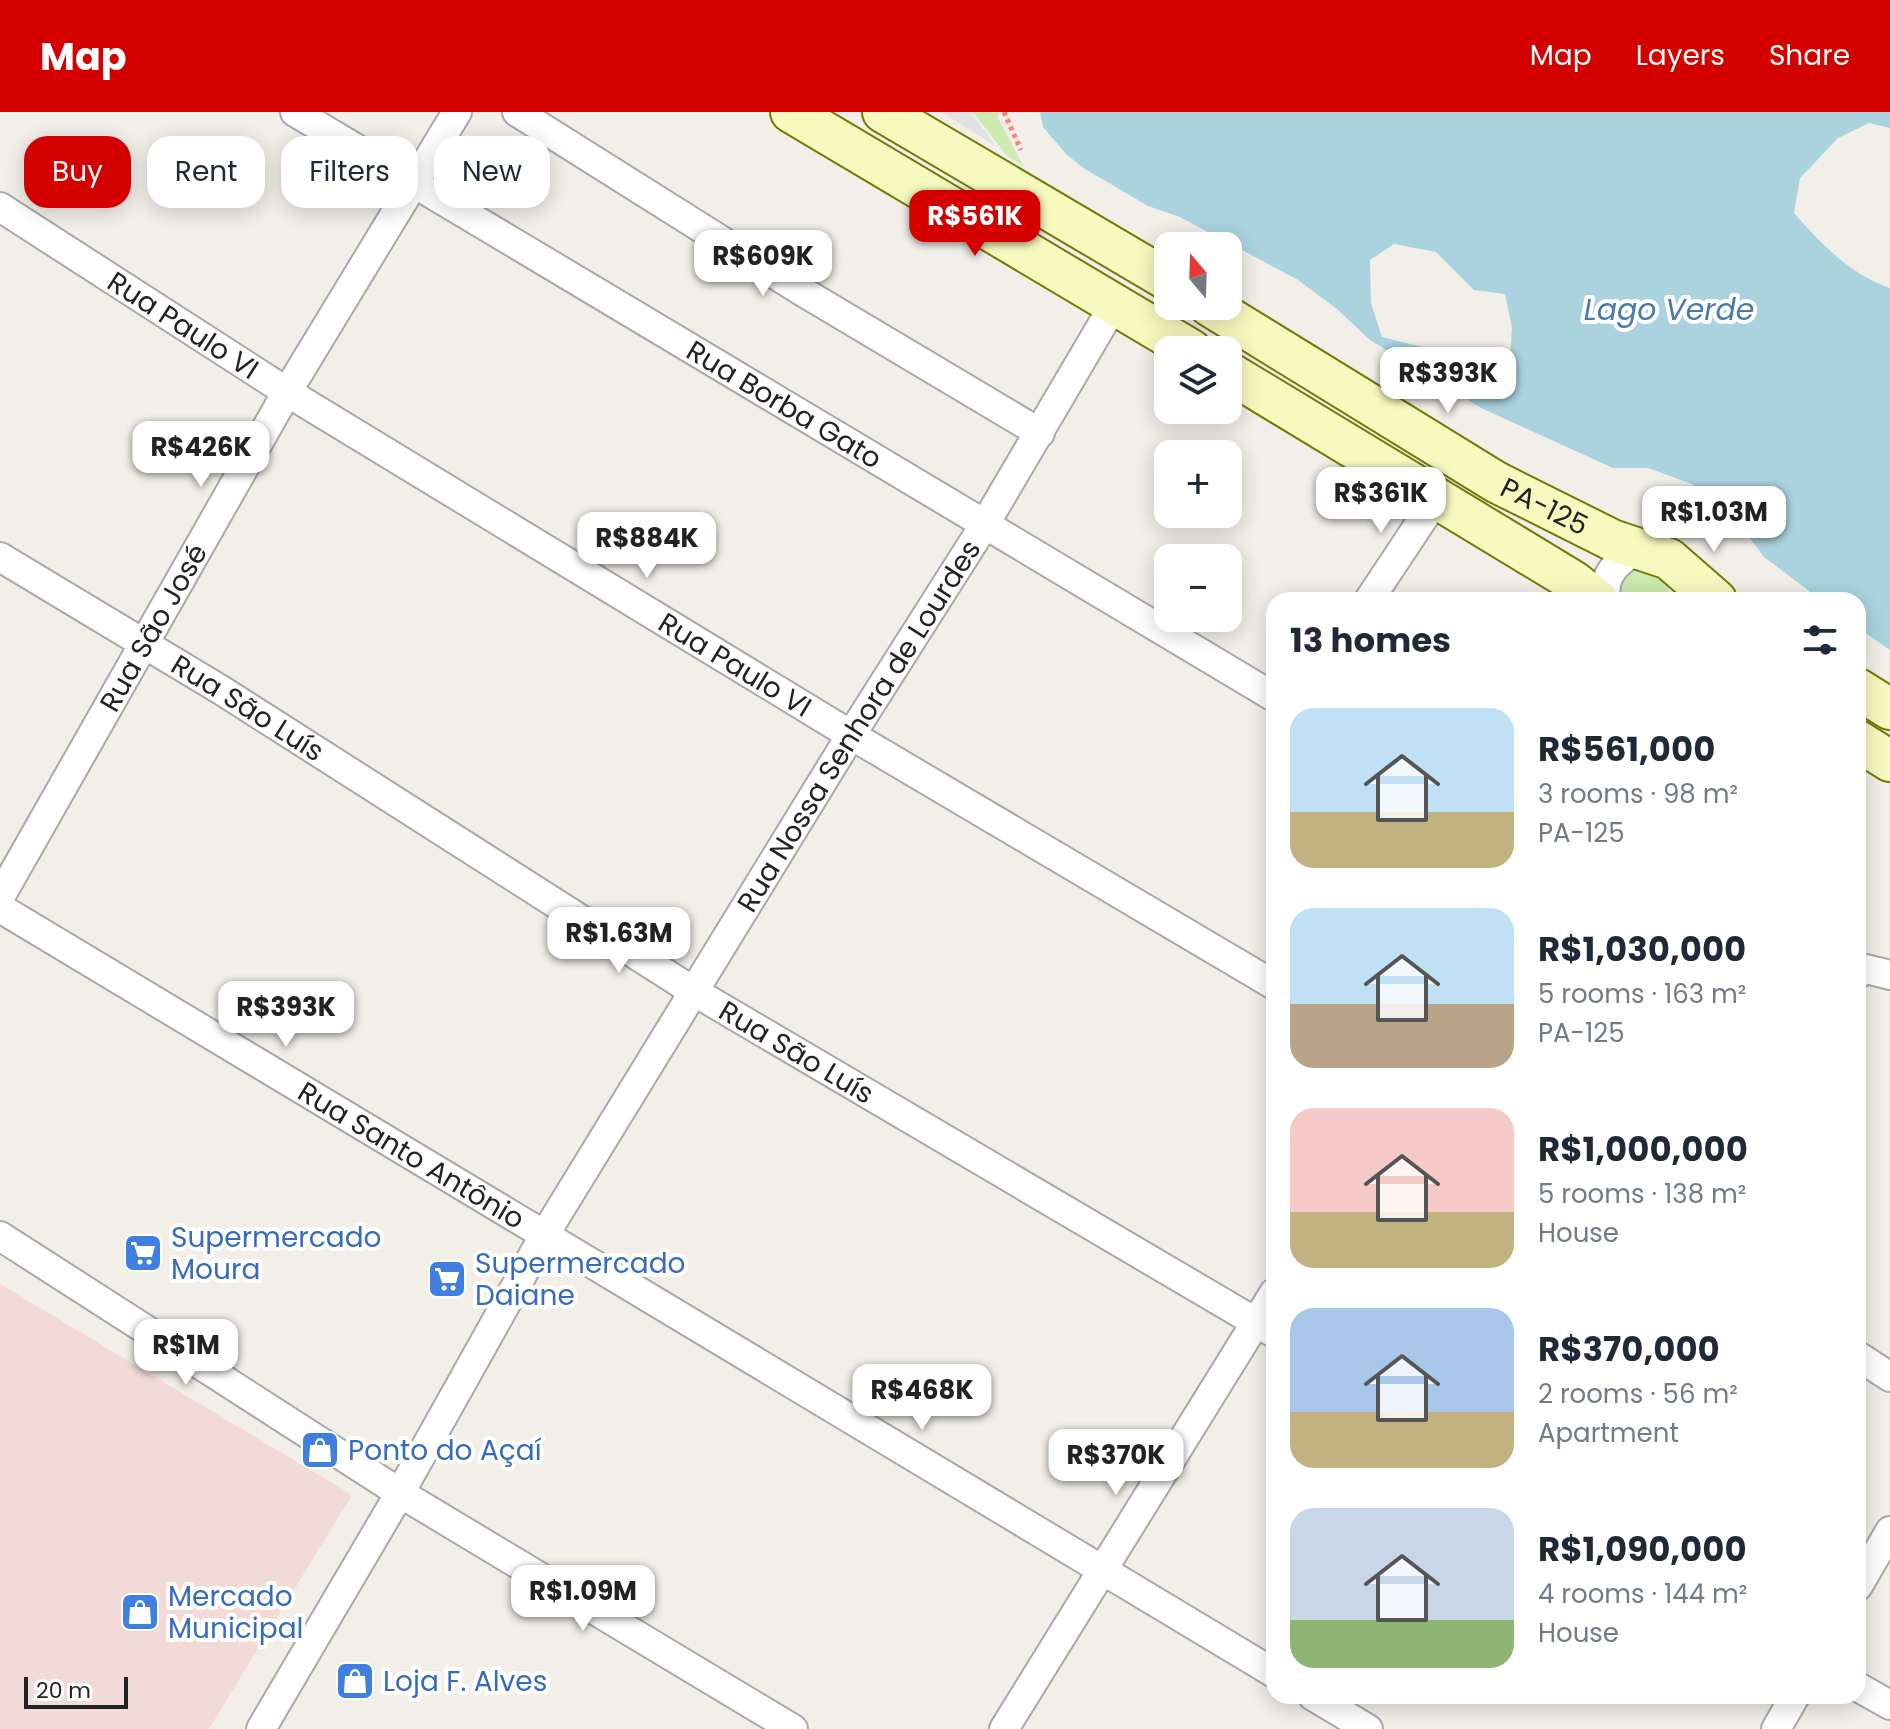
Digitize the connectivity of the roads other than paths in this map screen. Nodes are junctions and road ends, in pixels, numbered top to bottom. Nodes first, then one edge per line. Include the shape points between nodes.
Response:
1 (295, 112) edge
2 (457, 112) edge
3 (517, 112) edge
4 (791, 112) edge
5 (883, 112) edge
6 (334, 136) edge
7 (418, 180) edge
8 (418, 187) edge
9 (0, 207) edge
10 (401, 208) edge
11 (1154, 272) edge
12 (1115, 303) junction
13 (1233, 320) edge
14 (1168, 336) edge
15 (1242, 381) edge
16 (287, 392) junction
17 (1040, 433) junction
18 (1436, 499) junction
19 (985, 524) junction
20 (1639, 549) junction
21 (0, 557) edge
22 (1374, 592) edge
23 (1587, 592) edge
24 (1606, 592) edge
25 (1699, 592) edge
26 (143, 644) junction
27 (1266, 692) edge
28 (1866, 694) edge
29 (1890, 709) edge
30 (851, 735) junction
31 (1866, 746) edge
32 (1890, 761) edge
33 (0, 897) edge
34 (0, 908) edge
35 (1866, 969) edge
36 (1890, 975) edge
37 (1266, 980) edge
38 (693, 991) junction
39 (545, 1234) junction
40 (0, 1236) edge
41 (1265, 1328) edge
42 (1866, 1361) edge
43 (1890, 1377) edge
44 (400, 1493) junction
45 (1890, 1531) edge
46 (1101, 1570) junction
47 (1866, 1572) edge
48 (1266, 1668) edge
49 (1866, 1692) edge
50 (1326, 1704) edge
51 (1790, 1704) edge
52 (1890, 1705) edge
53 (261, 1729) edge
54 (793, 1729) edge
55 (1004, 1729) edge
56 (1368, 1729) edge
57 (1776, 1729) edge

1 - 6 street, Rua Borba Gato
2 - 7 street, Rua São José
3 - 17 street
4 - 12 street
5 - 11 street
8 - 19 street, Rua Borba Gato
9 - 16 street, Rua Paulo VI
10 - 16 street, Rua São José
12 - 14 street
12 - 17 street, Rua Nossa Senhora de Lourdes
13 - 20 street, PA-125 / PA-125 via 1496,482
15 - 18 street, PA-125 / PA-125
16 - 26 street, Rua São José
16 - 30 street, Rua Paulo VI
17 - 19 street, Rua Nossa Senhora de Lourdes
18 - 22 street
18 - 23 street, PA-125 / PA-125
19 - 27 street, Rua Borba Gato
19 - 30 street, Rua Nossa Senhora de Lourdes
20 - 24 street via 1612,570
20 - 25 street, PA-125 / PA-125 via 1669,559
21 - 26 street, Rua São Luís
26 - 33 street, Rua São José
26 - 38 street, Rua São Luís
28 - 29 street
30 - 37 street, Rua Paulo VI
30 - 38 street, Rua Nossa Senhora de Lourdes
31 - 32 street
34 - 39 street, Rua Santo Antônio
35 - 36 street
38 - 39 street, Rua Nossa Senhora de Lourdes
38 - 41 street, Rua São Luís
39 - 44 street, Rua Nossa Senhora de Lourdes
39 - 46 street, Rua Santo Antônio
40 - 44 street
41 - 46 street
42 - 43 street
44 - 53 street, Rua Nossa Senhora de Lourdes
44 - 54 street
45 - 47 street
46 - 48 street, Rua Santo Antônio
46 - 55 street
49 - 52 street
50 - 56 street
51 - 57 street

